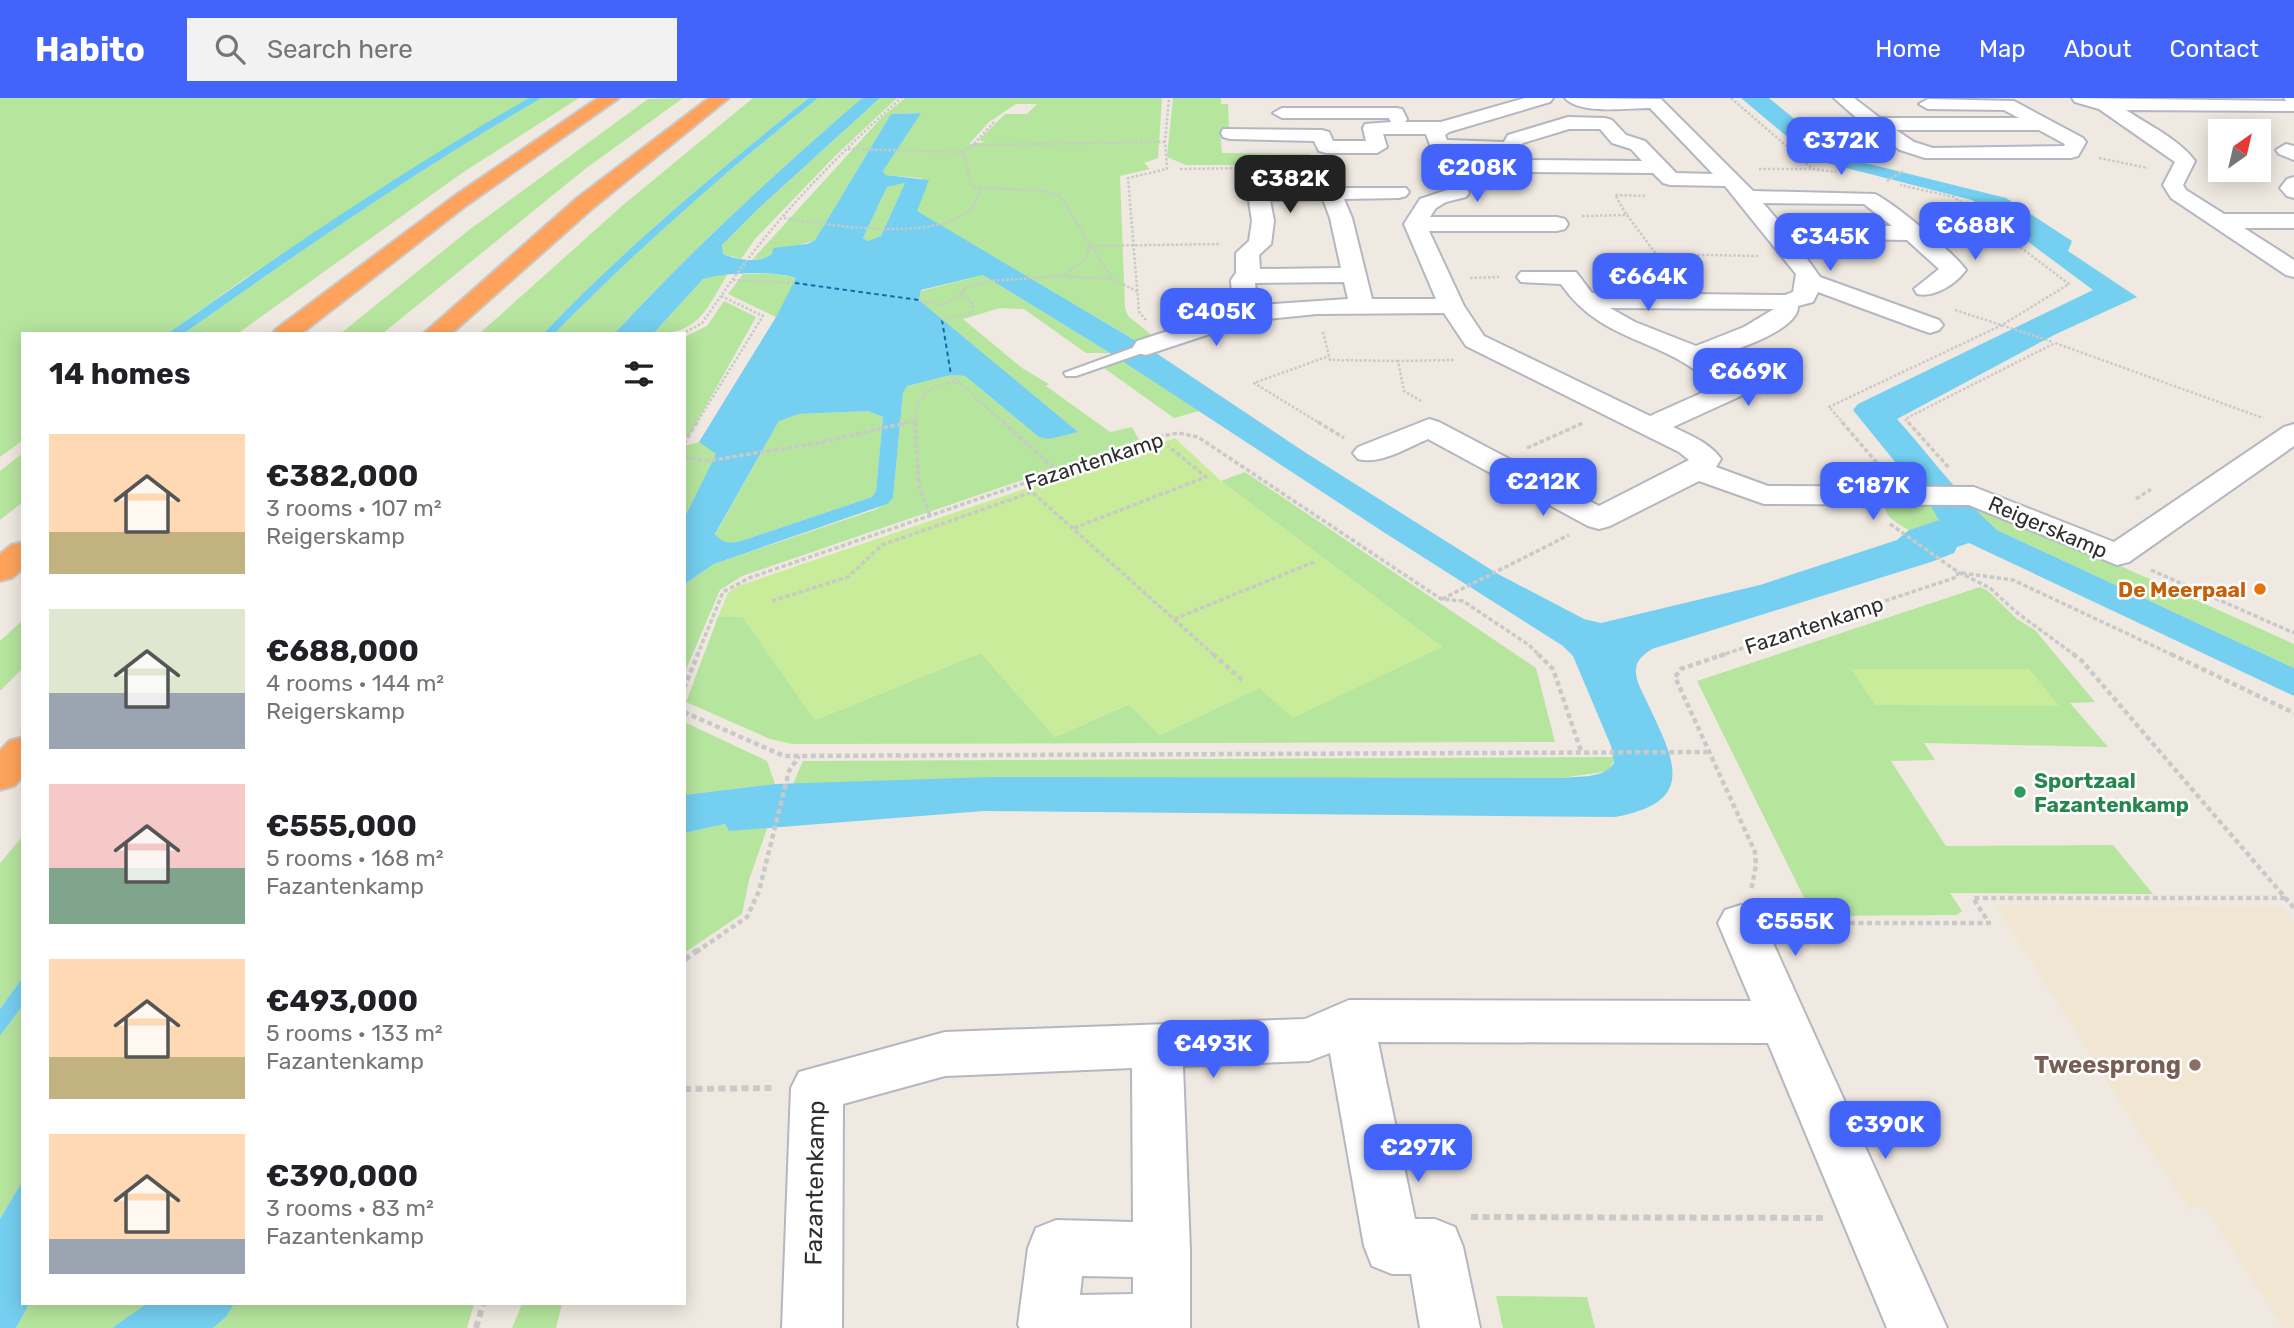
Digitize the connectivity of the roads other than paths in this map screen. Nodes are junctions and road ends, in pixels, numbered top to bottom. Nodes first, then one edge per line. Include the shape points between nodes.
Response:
1 (610, 98) edge
2 (720, 98) edge
3 (1488, 98) edge
4 (1544, 98) edge
5 (1574, 98) edge
6 (1843, 98) edge
7 (2081, 98) edge
8 (1923, 101) edge
9 (1516, 106) junction
10 (2294, 106) edge
11 (2111, 109) junction
12 (2294, 113) edge
13 (1875, 124) junction
14 (2042, 124) junction
15 (1958, 125) junction
16 (1401, 128) junction
17 (1230, 133) dead end
18 (1286, 135) junction
19 (1440, 137) junction
20 (1511, 148) junction
21 (1657, 167) junction
22 (1725, 174) junction
23 (2294, 183) edge
24 (2294, 192) edge
25 (1331, 193) junction
26 (1747, 197) junction
27 (1409, 208) junction
28 (1368, 217) dead end
29 (1341, 218) junction
30 (2217, 221) junction
31 (2294, 221) edge
32 (1557, 224) road end
33 (1772, 231) junction
34 (1914, 233) junction
35 (2294, 270) edge
36 (1353, 275) junction
37 (1246, 276) junction
38 (1529, 277) road end
39 (1809, 281) junction
40 (1926, 289) dead end
41 (1584, 300) junction
42 (1786, 302) junction
43 (1452, 306) junction
44 (1362, 307) junction
45 (1246, 314) junction
46 (1930, 325) dead end
47 (288, 332) edge
48 (438, 332) edge
49 (1146, 347) joint
50 (1694, 355) junction
51 (1071, 373) dead end
52 (1650, 427) junction
53 (2285, 434) edge
54 (1368, 453) road end
55 (1697, 470) junction
56 (21, 554) edge
57 (0, 572) edge
58 (21, 753) edge
59 (0, 776) edge
60 (1741, 923) road end
61 (1349, 1021) junction
62 (1786, 1022) junction
63 (1157, 1047) junction
64 (1162, 1250) dead end
65 (812, 1328) edge
66 (1450, 1328) edge
67 (1917, 1328) edge

1 - 47 highway via 460,201
2 - 48 highway via 585,203
3 - 9 street
4 - 9 street
5 - 22 street via 1588,103 1655,103
6 - 13 street
7 - 11 street
8 - 14 street via 2008,105
8 - 15 street
9 - 19 street
10 - 11 street
11 - 12 street
11 - 30 street via 2185,161 2173,185 2178,194
13 - 14 street via 1907,146 1932,155 2071,152 2076,142
13 - 15 street
14 - 15 street
16 - 18 street via 1396,113 1282,112
16 - 18 street via 1372,128 1380,155 1326,147 1322,136
16 - 19 street
17 - 18 street
19 - 20 street
19 - 27 street via 1459,193
20 - 21 street via 1525,166
20 - 21 street via 1515,139 1568,124 1605,124 1619,139 1637,145
21 - 22 street via 1670,179
22 - 26 street
23 - 24 street via 2290,188
25 - 27 street
25 - 29 street
25 - 37 street via 1258,194 1263,221 1260,244 1247,253
26 - 33 street
26 - 34 street via 1868,198
27 - 32 street
27 - 43 street
28 - 29 street
29 - 36 street
30 - 31 street
30 - 35 street
33 - 34 street
33 - 39 street via 1808,272
34 - 40 street via 1954,270
36 - 37 street
36 - 44 street
37 - 45 street
38 - 41 street via 1569,277
39 - 42 street via 1804,297
39 - 46 street
41 - 42 street
41 - 50 street via 1601,315 1636,333
42 - 50 street via 1786,314 1771,324
43 - 44 street
43 - 52 street via 1475,341 1486,348
44 - 45 street
45 - 49 street
49 - 51 lane
50 - 52 street via 1733,389
52 - 55 street via 1706,459
53 - 55 street, Reigerskamp via 2117,555 1969,496 1764,495
54 - 55 street via 1429,428 1599,519
56 - 57 highway
58 - 59 highway
60 - 62 street
61 - 62 street, Fazantenkamp
61 - 63 street, Fazantenkamp via 1309,1040
61 - 66 street via 1392,1246 1434,1247
62 - 67 street
63 - 64 street
63 - 65 street, Fazantenkamp via 945,1054 817,1088

